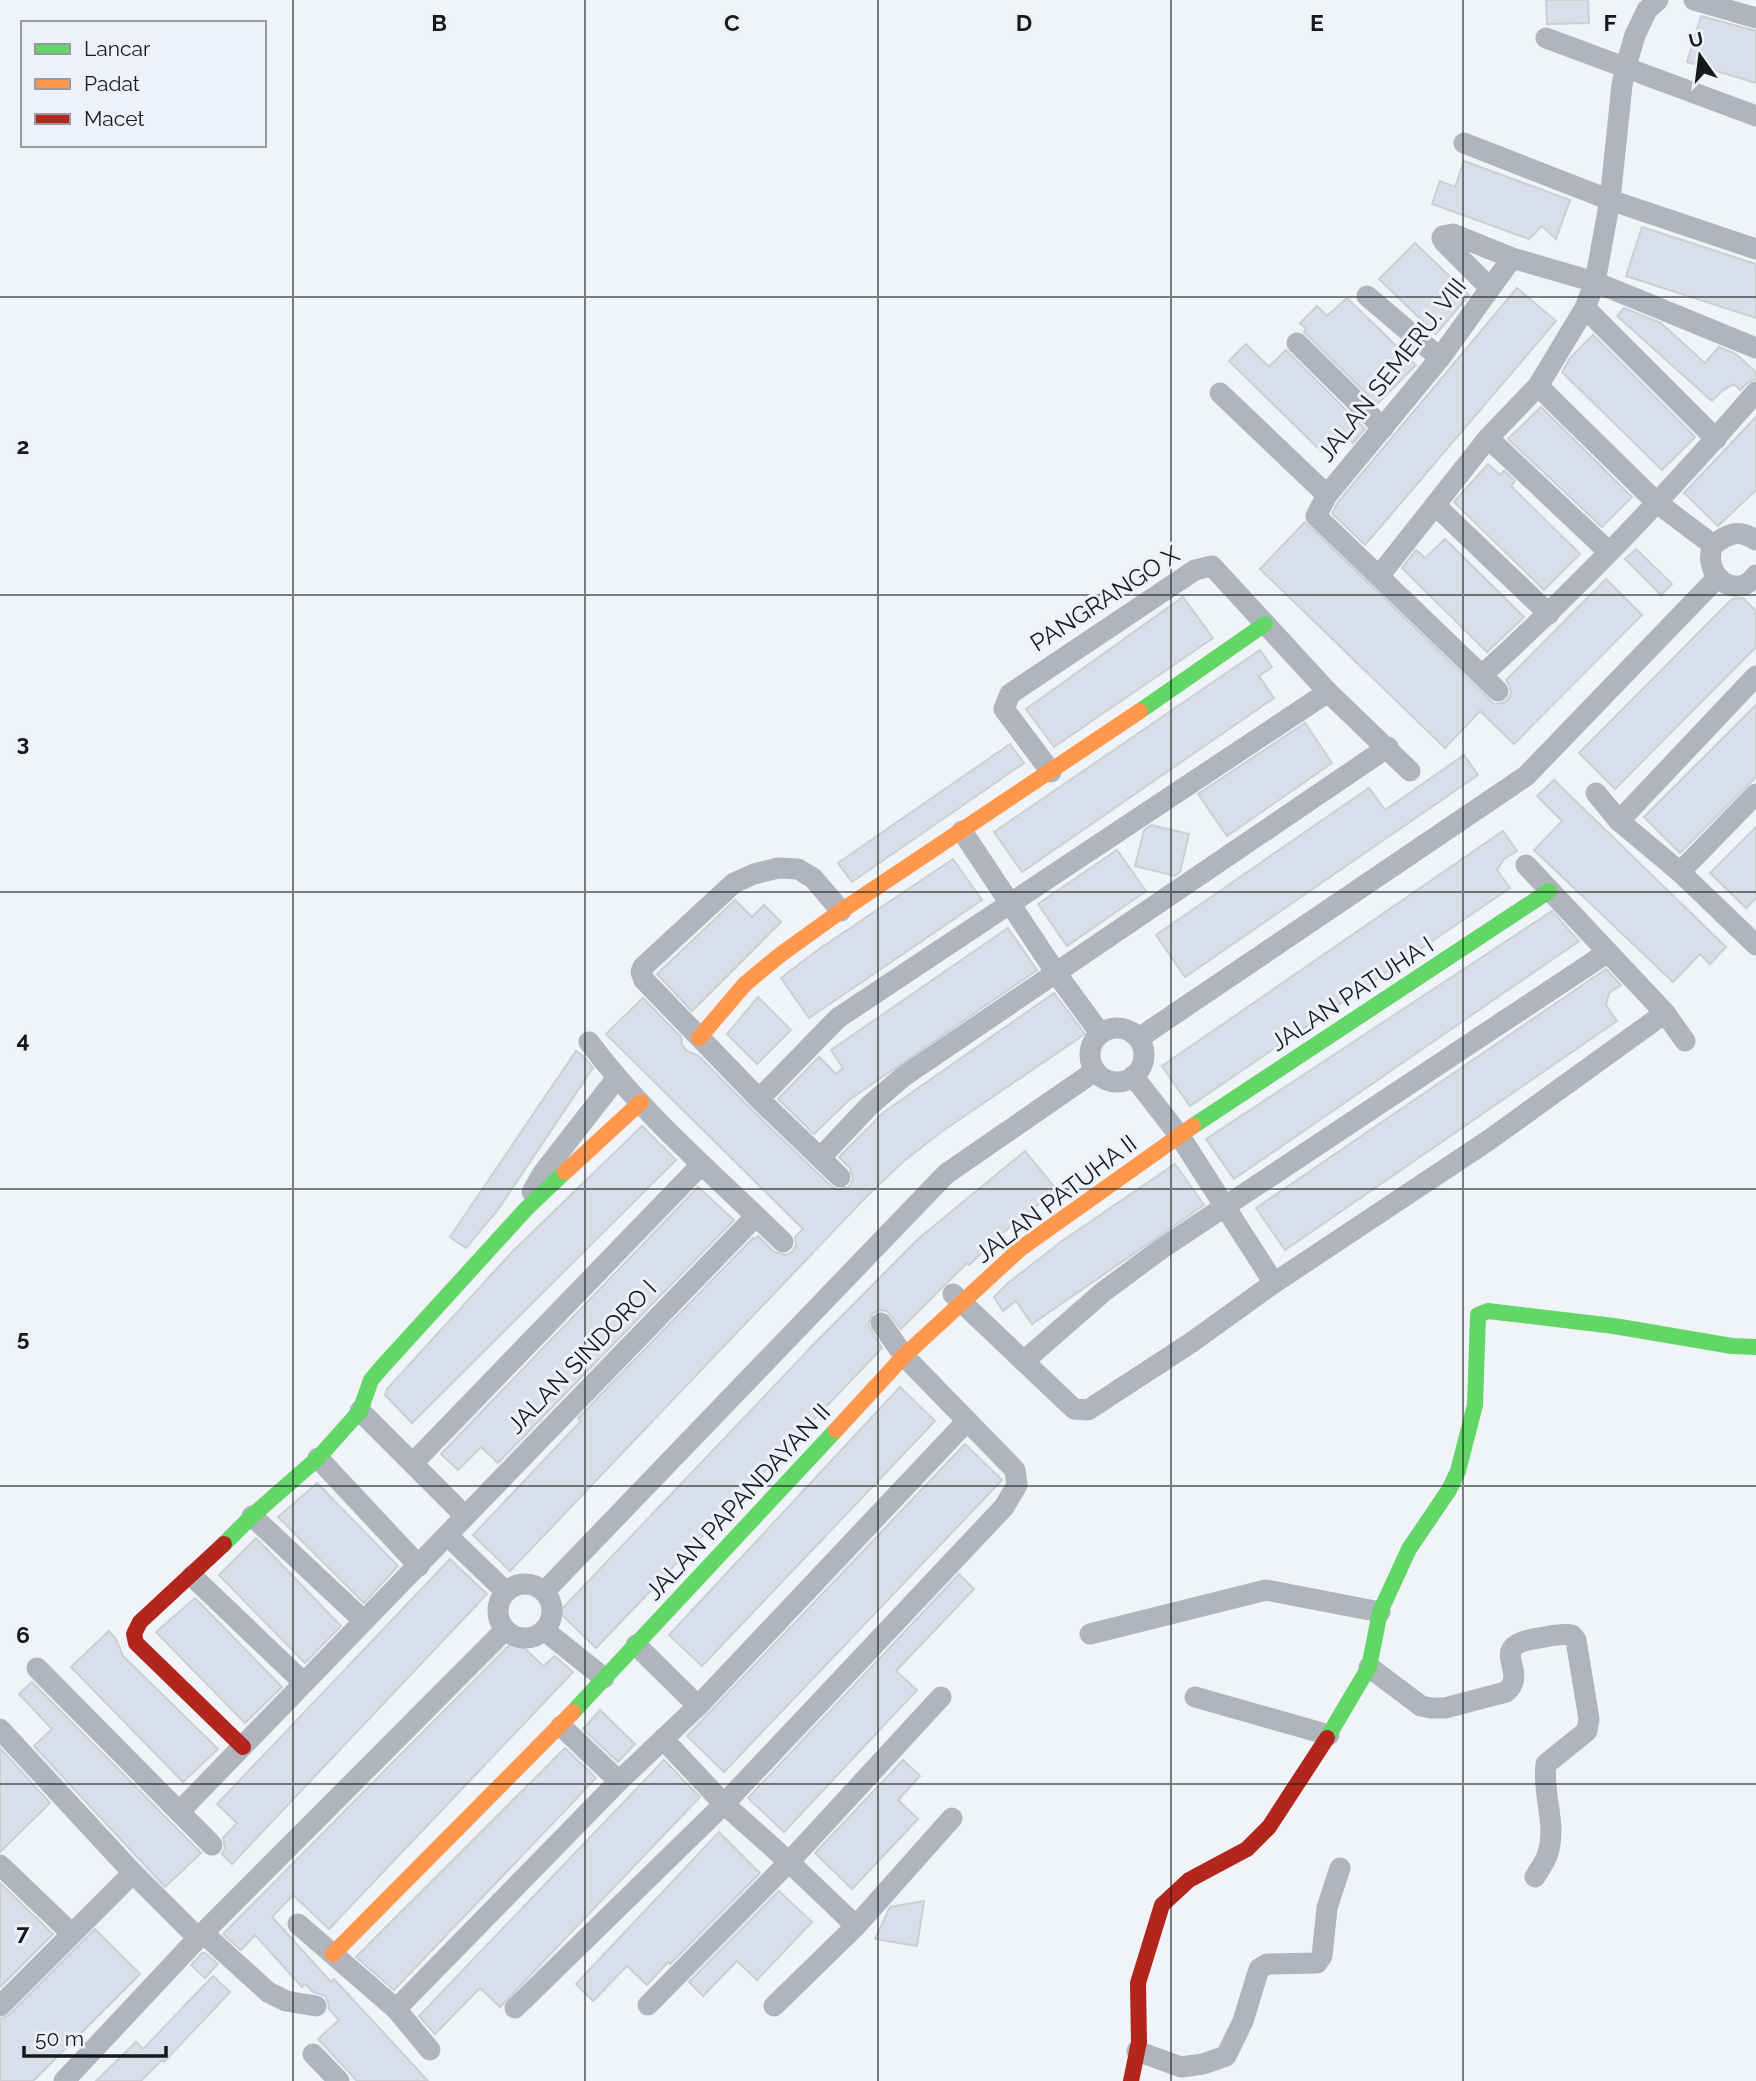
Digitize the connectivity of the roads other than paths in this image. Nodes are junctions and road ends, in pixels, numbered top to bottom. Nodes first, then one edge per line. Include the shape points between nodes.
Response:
1 (1658, 0) edge
2 (1694, 0) edge
3 (1756, 18) edge
4 (1546, 38) dead end
5 (1626, 66) junction
6 (1756, 116) edge
7 (1464, 143) dead end
8 (1611, 200) junction
9 (1756, 249) edge
10 (1512, 258) junction
11 (1595, 282) junction
12 (1490, 288) junction
13 (1367, 296) dead end
14 (1585, 308) junction
15 (1297, 343) dead end
16 (1756, 348) edge
17 (1440, 358) junction
18 (1538, 386) junction
19 (1756, 392) edge
20 (1220, 393) dead end
21 (1383, 428) junction
22 (1488, 438) junction
23 (1716, 439) junction
24 (1327, 495) junction
25 (1656, 502) junction
26 (1435, 505) junction
27 (1756, 540) edge
28 (1713, 545) junction
29 (1609, 552) junction
30 (1379, 576) junction
31 (1717, 578) junction
32 (1754, 581) edge
33 (1549, 614) junction
34 (1265, 624) junction
35 (1482, 676) junction
36 (1756, 676) edge
37 (1498, 691) dead end
38 (1328, 692) junction
39 (1388, 747) junction
40 (1410, 771) dead end
41 (1051, 772) junction
42 (1596, 793) dead end
43 (1756, 794) edge
44 (1619, 821) junction
45 (962, 831) junction
46 (1526, 865) dead end
47 (1679, 872) junction
48 (1549, 891) junction
49 (1010, 904) junction
50 (841, 911) junction
51 (1751, 931) edge
52 (1608, 952) junction
53 (1056, 973) junction
54 (1665, 1013) junction
55 (1100, 1033) junction
56 (699, 1038) junction
57 (1139, 1038) junction
58 (1685, 1041) dead end
59 (589, 1042) dead end
60 (1095, 1071) junction
61 (1133, 1076) junction
62 (616, 1079) junction
63 (759, 1099) junction
64 (641, 1102) junction
65 (1179, 1135) junction
66 (821, 1157) junction
67 (701, 1165) junction
68 (840, 1177) dead end
69 (1224, 1207) junction
70 (526, 1209) junction
71 (756, 1216) junction
72 (783, 1242) dead end
73 (1274, 1283) junction
74 (958, 1297) junction
75 (881, 1323) dead end
76 (1756, 1347) edge
77 (904, 1356) junction
78 (1024, 1361) junction
79 (360, 1411) junction
80 (967, 1421) junction
81 (318, 1458) junction
82 (413, 1463) junction
83 (252, 1516) junction
84 (465, 1516) junction
85 (448, 1536) junction
86 (419, 1566) junction
87 (192, 1576) junction
88 (506, 1592) junction
89 (544, 1592) junction
90 (1380, 1612) junction
91 (364, 1621) junction
92 (505, 1630) junction
93 (544, 1630) junction
94 (1090, 1634) dead end
95 (636, 1645) junction
96 (1369, 1667) junction
97 (37, 1668) dead end
98 (604, 1678) junction
99 (304, 1683) junction
100 (941, 1697) dead end
101 (1195, 1697) dead end
102 (698, 1706) junction
103 (561, 1726) junction
104 (0, 1729) edge
105 (1329, 1735) junction
106 (663, 1738) junction
107 (243, 1747) junction
108 (620, 1781) junction
109 (724, 1804) junction
110 (179, 1812) junction
111 (952, 1818) dead end
112 (212, 1845) dead end
113 (789, 1862) junction
114 (1340, 1868) dead end
115 (133, 1873) junction
116 (3, 1874) edge
117 (1535, 1877) dead end
118 (298, 1924) dead end
119 (856, 1926) junction
120 (71, 1933) junction
121 (200, 1936) junction
122 (333, 1954) junction
123 (648, 2005) dead end
124 (0, 2006) edge
125 (316, 2006) dead end
126 (774, 2006) dead end
127 (515, 2008) dead end
128 (396, 2009) junction
129 (430, 2050) dead end
130 (1138, 2051) junction
131 (313, 2054) dead end
132 (64, 2081) edge
133 (339, 2081) edge
134 (1131, 2081) edge

1 - 5 street via 1647,10
2 - 3 street
4 - 5 street
5 - 6 street
5 - 8 street
7 - 8 street
8 - 9 street
8 - 11 street
10 - 11 street
10 - 12 street, JALAN SEMERU. VIII
10 - 12 street via 1453,234 1443,236
11 - 14 street
11 - 16 street
12 - 17 street, JALAN SEMERU. VIII
13 - 17 street
14 - 18 street
14 - 23 street
15 - 21 street
17 - 21 street, JALAN SEMERU. VIII
18 - 22 street
18 - 25 street
19 - 23 street
20 - 24 street
21 - 24 street, JALAN SEMERU. VIII
22 - 26 street
22 - 29 street
23 - 25 street
24 - 30 street, JALAN SEMERU. VIII via 1316,516
25 - 28 street
25 - 29 street
26 - 30 street
26 - 33 street
27 - 28 street via 1729,532
28 - 31 street via 1710,566
29 - 33 street
30 - 35 street
31 - 32 street via 1729,585
31 - 57 street via 1526,776
33 - 35 street
34 - 38 street, PANGRANGO X
34 - 41 street
34 - 41 street, PANGRANGO X via 1219,570 1204,566 1010,694 1004,709
35 - 37 street
36 - 44 street
38 - 39 street, PANGRANGO X
38 - 49 street
39 - 40 street, PANGRANGO X
39 - 53 street
41 - 45 street
42 - 44 street
43 - 47 street
44 - 47 street
45 - 49 street
45 - 50 street
46 - 48 street
47 - 51 street
48 - 52 street
48 - 65 street, JALAN PATUHA I
49 - 53 street
49 - 63 street via 838,1018
50 - 56 street via 745,984
50 - 56 street via 813,878 798,869 754,874 734,883 641,972
52 - 54 street
52 - 69 street
53 - 55 street
53 - 66 street via 904,1076
54 - 58 street
54 - 73 street via 1489,1140
55 - 57 street via 1114,1028
55 - 60 street via 1090,1058
56 - 63 street
57 - 61 street via 1144,1051 1142,1065
59 - 62 street
60 - 61 street via 1106,1080 1120,1082
60 - 89 street via 946,1174
61 - 65 street
62 - 64 street
62 - 70 street via 543,1173
63 - 66 street
64 - 67 street
64 - 70 street
65 - 69 street
65 - 74 street, JALAN PATUHA II
66 - 68 street
67 - 71 street
67 - 82 street
69 - 73 street
69 - 78 street via 1103,1292
70 - 79 street via 371,1380
71 - 72 street
71 - 84 street, JALAN SINDORO I
73 - 78 street via 1088,1410 1074,1409
74 - 77 street, JALAN PATUHA II
74 - 78 street
75 - 77 street
76 - 90 street via 1482,1312 1478,1315 1475,1405 1458,1471 1409,1549
77 - 80 street
77 - 95 street, JALAN PAPANDAYAN II
79 - 81 street
79 - 82 street
80 - 102 street
80 - 109 street via 1015,1470 1017,1485 1004,1507
81 - 83 street
81 - 86 street
82 - 84 street
83 - 87 street
83 - 91 street
84 - 85 street, JALAN SINDORO I
85 - 86 street, JALAN SINDORO I
85 - 88 street
86 - 91 street, JALAN SINDORO I
87 - 99 street
87 - 107 street via 141,1622 134,1633 136,1643
88 - 89 street via 532,1584
88 - 92 street via 499,1604
89 - 93 street via 552,1604 552,1618
90 - 94 street via 1266,1590
90 - 96 street
91 - 99 street, JALAN SINDORO I
92 - 93 street via 518,1637 532,1637
92 - 121 street
93 - 98 street
95 - 98 street, JALAN PAPANDAYAN II
95 - 102 street
96 - 105 street
96 - 117 street via 1421,1706 1445,1708 1513,1687 1510,1656 1520,1641 1564,1634 1576,1640 1587,1731 1546,1764 1552,1832 1548,1854
97 - 110 street
98 - 103 street, JALAN PAPANDAYAN II
99 - 107 street, JALAN SINDORO I
100 - 113 street
101 - 105 street
102 - 106 street
103 - 108 street
103 - 122 street, JALAN PAPANDAYAN II
104 - 115 street
105 - 130 street via 1269,1827 1247,1849 1189,1880 1163,1905 1138,1983
106 - 108 street
106 - 109 street
107 - 110 street, JALAN SINDORO I
108 - 128 street
109 - 113 street
109 - 127 street
110 - 112 street
111 - 119 street
113 - 119 street
113 - 123 street
114 - 130 street via 1327,1908 1322,1956 1317,1963 1267,1964 1259,1969 1226,2056 1181,2067
115 - 120 street
115 - 121 street
116 - 120 street
118 - 122 street
119 - 126 street
120 - 124 street
121 - 125 street via 278,1998
121 - 132 street
122 - 128 street
128 - 129 street
130 - 134 street
131 - 133 street

